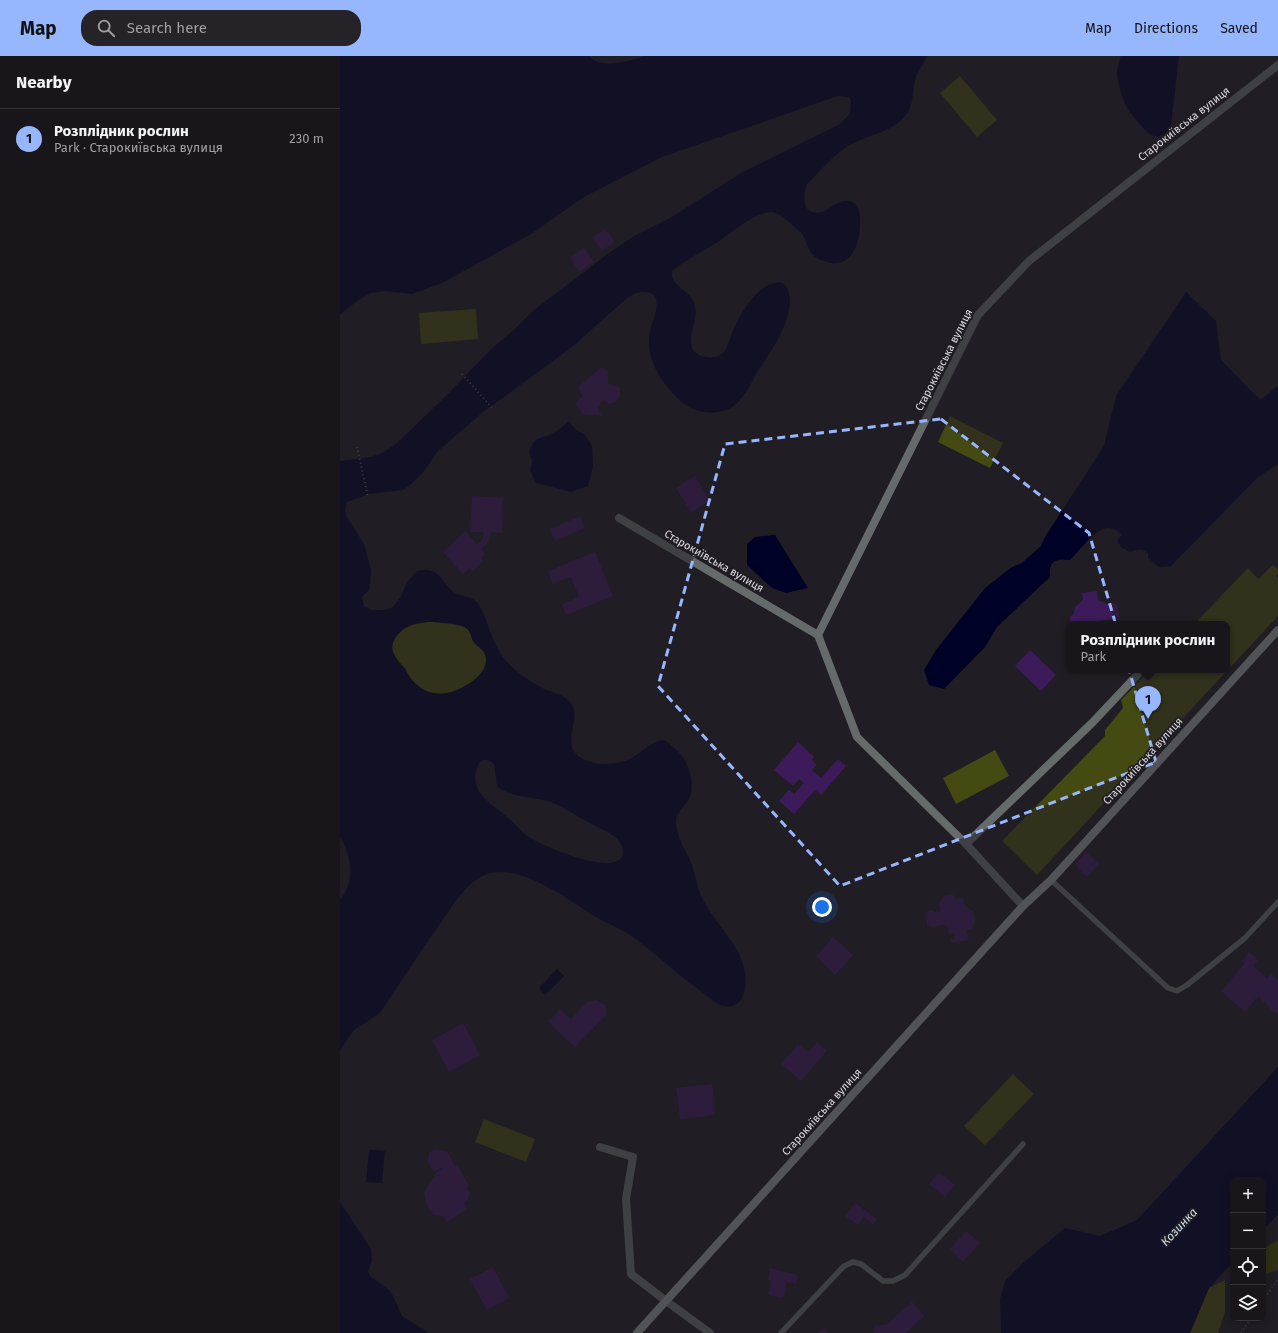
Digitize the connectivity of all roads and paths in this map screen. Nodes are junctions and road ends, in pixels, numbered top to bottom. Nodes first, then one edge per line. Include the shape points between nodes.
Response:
1 (1278, 65) edge
2 (462, 374) dead end
3 (494, 410) dead end
4 (357, 447) dead end
5 (368, 497) dead end
6 (619, 518) dead end
7 (1278, 630) edge
8 (818, 635) junction
9 (1139, 673) edge
10 (966, 844) junction
11 (1051, 880) junction
12 (1278, 902) edge
13 (1023, 906) junction
14 (1023, 1144) dead end
15 (600, 1147) dead end
16 (1278, 1279) edge
17 (1266, 1297) edge
18 (666, 1301) junction
19 (1249, 1321) edge
20 (637, 1333) edge
21 (710, 1333) edge
22 (781, 1333) edge
23 (1241, 1333) edge

1 - 8 street, Старокиївська вулиця via 1029,261 978,314
2 - 3 path
4 - 5 path
6 - 8 street, Старокиївська вулиця
7 - 11 street, Старокиївська вулиця
8 - 10 street via 857,737
9 - 10 street via 1092,723
10 - 13 street
11 - 12 lane via 1168,988 1177,991 1188,985 1245,938
11 - 13 street, Старокиївська вулиця
13 - 18 street, Старокиївська вулиця
14 - 22 lane via 905,1275 893,1281 883,1281 861,1264 853,1262 844,1266
15 - 18 street via 633,1157 626,1199 631,1274
16 - 17 path
18 - 20 street, Старокиївська вулиця
18 - 21 street
19 - 23 path

